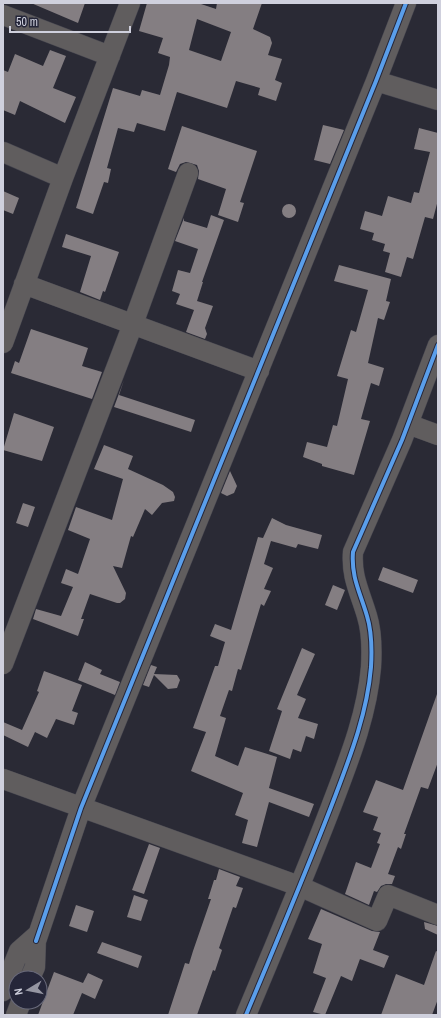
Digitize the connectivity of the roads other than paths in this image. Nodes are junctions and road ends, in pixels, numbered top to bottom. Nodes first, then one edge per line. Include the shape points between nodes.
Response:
1 (130, 3) edge
2 (406, 3) edge
3 (3, 15) edge
4 (110, 56) junction
5 (376, 81) junction
6 (438, 100) edge
7 (3, 152) edge
8 (188, 173) dead end
9 (63, 178) junction
10 (24, 284) junction
11 (133, 324) junction
12 (3, 343) edge
13 (438, 345) edge
14 (259, 371) junction
15 (408, 424) junction
16 (438, 435) edge
17 (3, 664) edge
18 (3, 779) edge
19 (81, 808) junction
20 (300, 886) junction
21 (438, 914) edge
22 (36, 942) junction
23 (34, 970) edge
24 (3, 991) edge
25 (246, 1015) edge

1 - 4 street
2 - 5 street
3 - 4 street
4 - 9 street
5 - 6 street
5 - 14 street
7 - 9 street
8 - 11 street
9 - 10 street
10 - 11 street
10 - 12 street
11 - 14 street
11 - 17 street
13 - 15 street
14 - 19 street
15 - 16 street
15 - 20 street via 353,552 354,581 370,629 369,682 358,731
18 - 19 street
19 - 20 street
19 - 22 street
20 - 21 street via 377,921 388,895
20 - 25 street
22 - 23 street
22 - 24 street via 36,936 19,952

